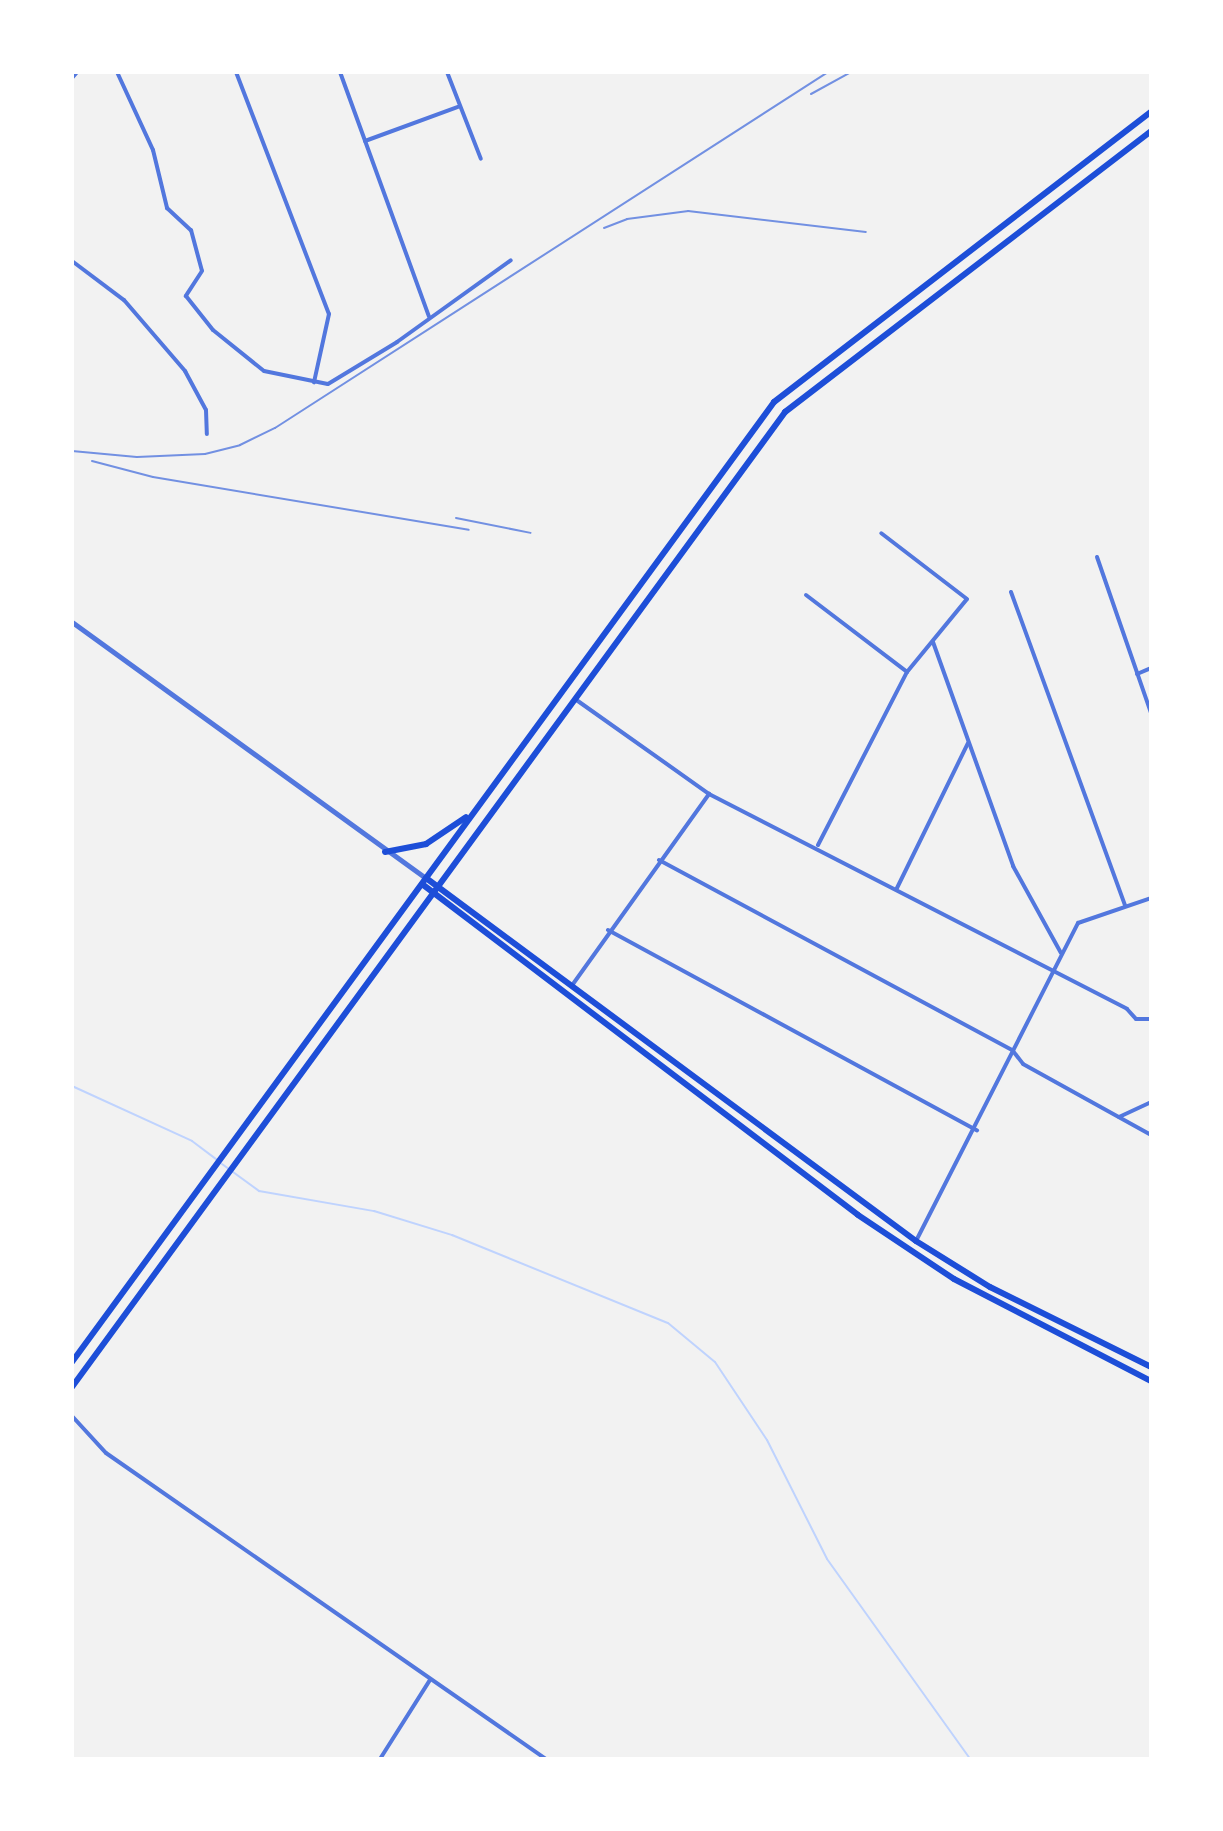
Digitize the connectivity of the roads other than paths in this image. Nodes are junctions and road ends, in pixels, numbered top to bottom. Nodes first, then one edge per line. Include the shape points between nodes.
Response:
1 (77, 72) edge
2 (117, 72) edge
3 (236, 72) edge
4 (340, 72) edge
5 (447, 72) edge
6 (72, 78) edge
7 (458, 107) junction
8 (1151, 112) edge
9 (1151, 131) edge
10 (365, 141) junction
11 (481, 159) dead end
12 (977, 249) junction
13 (511, 260) dead end
14 (986, 260) junction
15 (72, 261) edge
16 (429, 316) junction
17 (314, 382) junction
18 (207, 434) dead end
19 (881, 533) dead end
20 (1097, 557) dead end
21 (1011, 592) dead end
22 (806, 595) dead end
23 (72, 622) edge
24 (933, 641) junction
25 (1151, 668) edge
26 (907, 672) junction
27 (1137, 674) junction
28 (575, 699) junction
29 (1151, 713) edge
30 (968, 742) junction
31 (709, 794) junction
32 (472, 812) junction
33 (818, 846) junction
34 (385, 852) junction
35 (659, 860) junction
36 (424, 881) junction
37 (439, 885) junction
38 (897, 888) junction
39 (433, 894) junction
40 (1151, 898) edge
41 (1125, 906) junction
42 (608, 930) junction
43 (1061, 953) junction
44 (1051, 970) junction
45 (573, 984) junction
46 (1151, 1019) edge
47 (1013, 1051) junction
48 (1151, 1102) edge
49 (1119, 1117) junction
50 (977, 1130) junction
51 (1151, 1135) edge
52 (916, 1241) junction
53 (151, 1255) junction
54 (163, 1264) junction
55 (72, 1362) edge
56 (1151, 1367) edge
57 (1151, 1381) edge
58 (72, 1387) edge
59 (72, 1416) edge
60 (430, 1680) junction
61 (380, 1759) edge
62 (546, 1759) edge

1 - 6 street
2 - 17 street via 153,150 167,208 191,230 202,271 186,296 213,330 264,371
3 - 17 street via 329,314
4 - 10 street
5 - 7 street
7 - 10 street
7 - 11 street
8 - 12 main road
9 - 14 main road
10 - 16 street
12 - 14 main road
12 - 32 main road via 774,402
13 - 16 street
14 - 28 main road via 785,412
15 - 18 street via 124,300 185,371 206,410
16 - 17 street via 348,375 328,384
19 - 24 street via 967,599
20 - 27 street
21 - 41 street
22 - 26 street
23 - 34 street
24 - 26 street
24 - 30 street
25 - 27 street
26 - 33 street
27 - 29 street
28 - 31 street
28 - 37 main road
30 - 38 street
30 - 43 street via 1013,866
31 - 33 street
31 - 35 street
32 - 34 main road via 426,844
32 - 36 main road
33 - 38 street
34 - 36 street
35 - 42 street
35 - 47 street
36 - 37 main road
36 - 39 main road
36 - 53 main road
37 - 39 main road
37 - 45 main road
38 - 44 street
39 - 54 main road
39 - 57 main road via 858,1215 954,1279
40 - 41 street
41 - 43 street via 1078,923
42 - 45 street
42 - 50 street
43 - 44 street
44 - 46 street via 1127,1009 1136,1019
44 - 47 street
45 - 52 main road
47 - 49 street via 1023,1064
47 - 50 street
48 - 49 street
49 - 51 street
50 - 52 street
52 - 56 main road via 990,1287
53 - 54 main road
53 - 55 main road
54 - 58 main road
59 - 60 street via 106,1453
60 - 61 street
60 - 62 street

